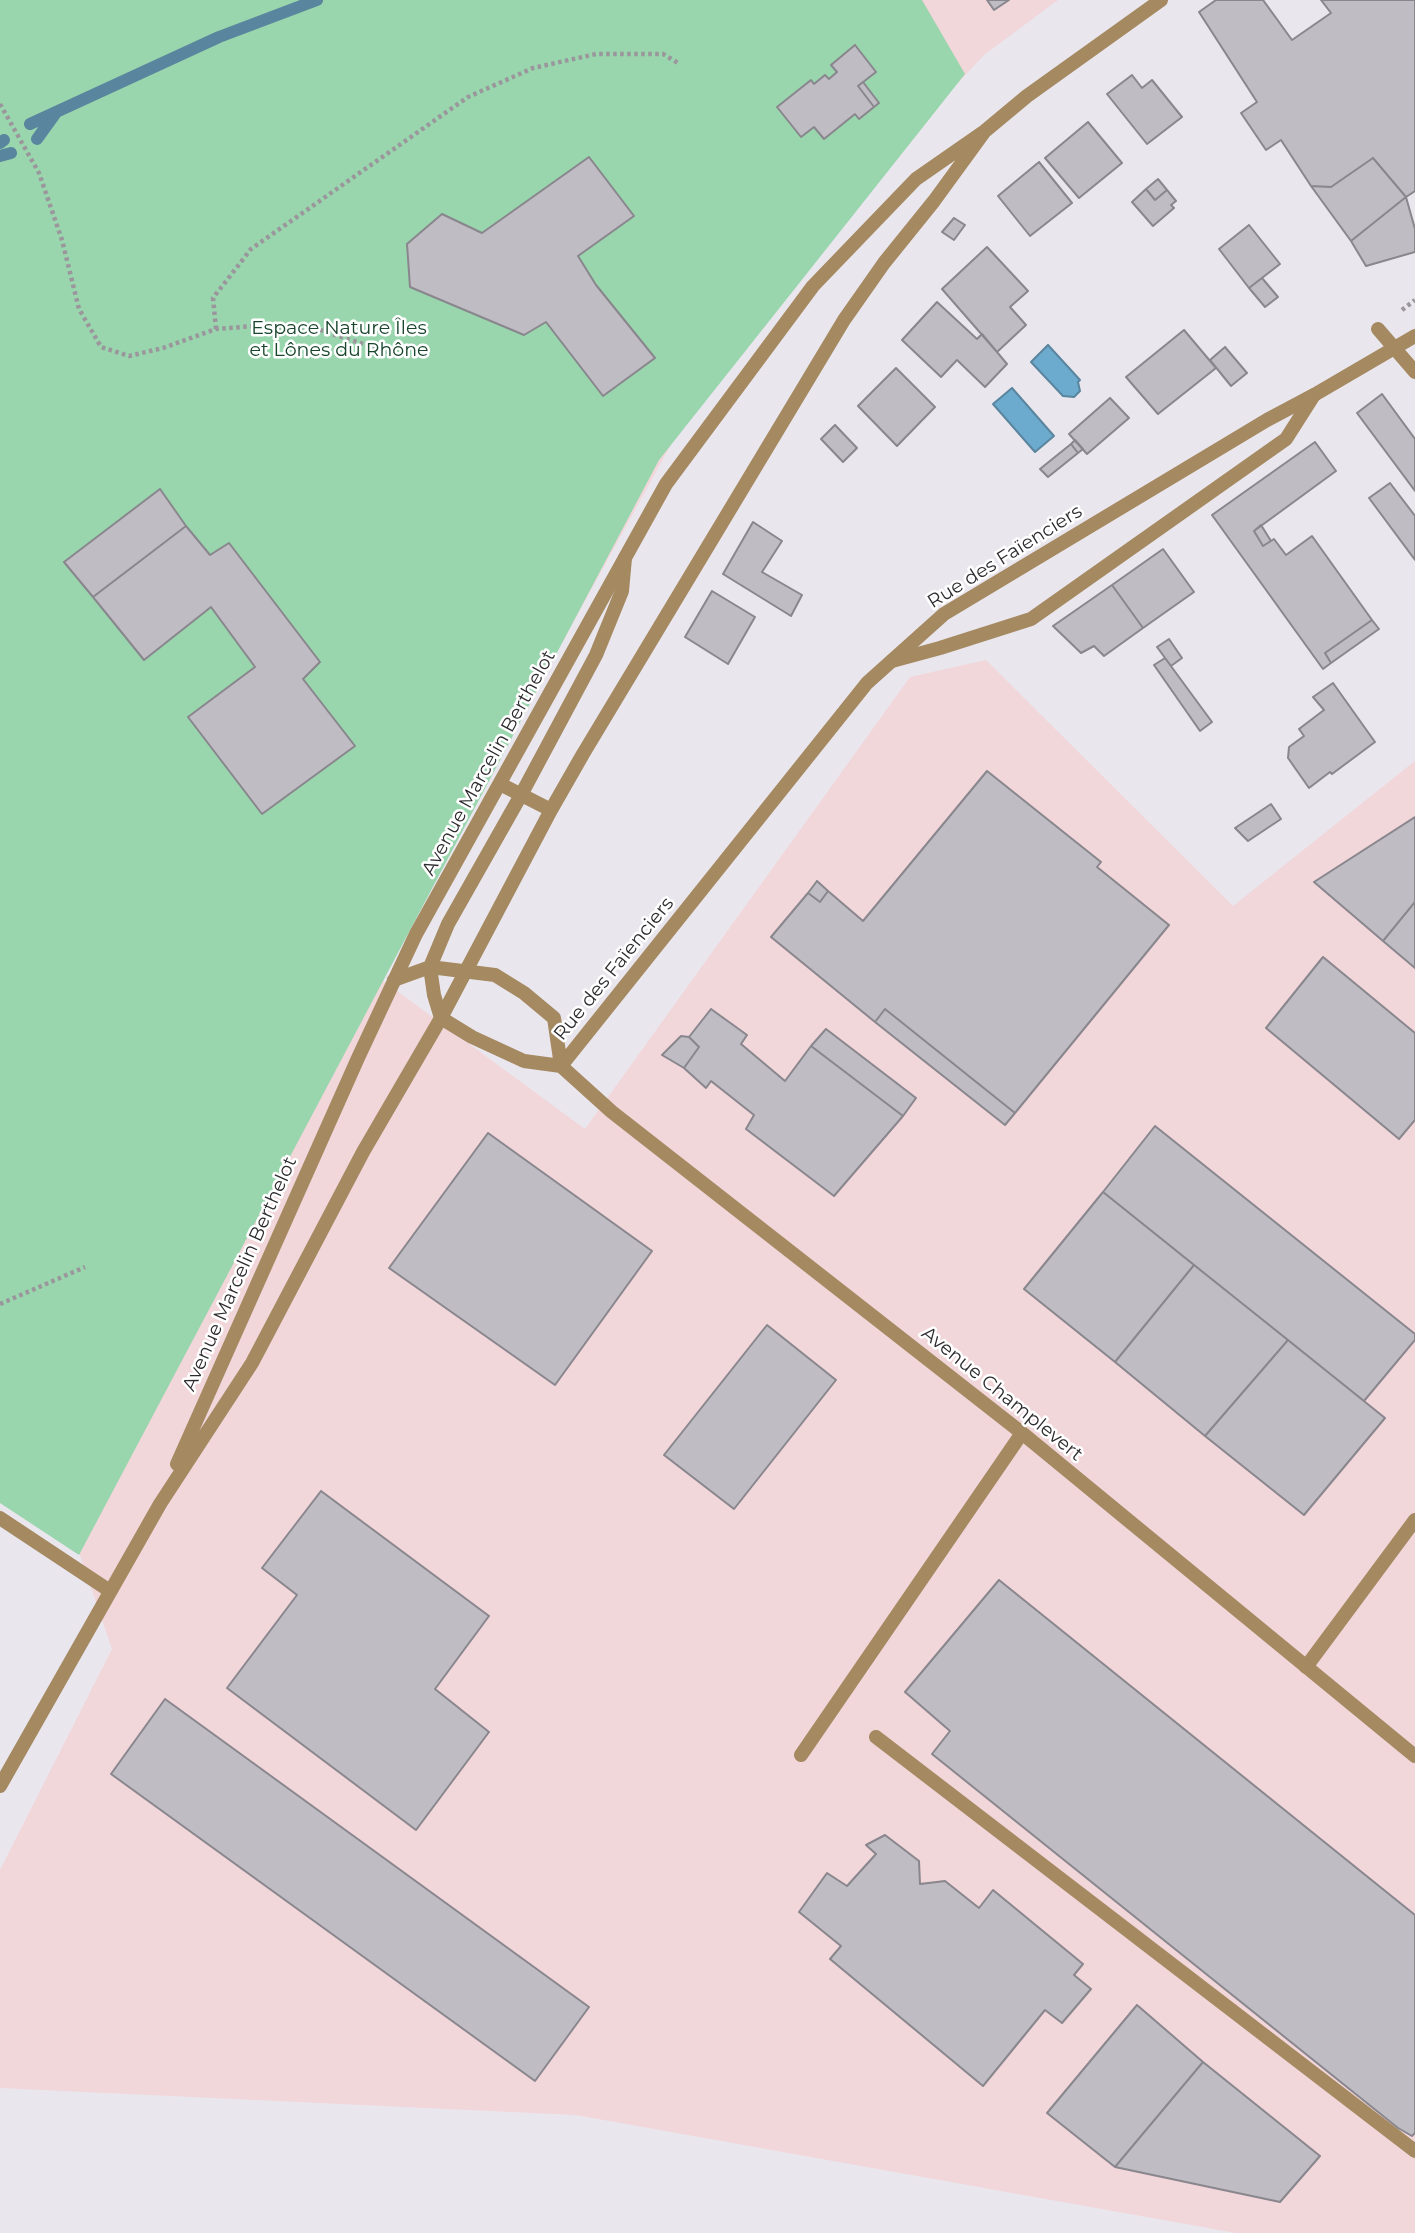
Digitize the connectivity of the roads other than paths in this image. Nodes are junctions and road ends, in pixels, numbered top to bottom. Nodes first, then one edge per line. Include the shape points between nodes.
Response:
1 (1161, 0) edge
2 (985, 131) junction
3 (1378, 329) dead end
4 (1415, 337) edge
5 (1395, 348) junction
6 (1415, 372) edge
7 (1314, 396) junction
8 (625, 558) junction
9 (892, 661) junction
10 (500, 784) junction
11 (521, 795) junction
12 (551, 810) junction
13 (430, 967) junction
14 (466, 970) junction
15 (394, 980) junction
16 (441, 1017) junction
17 (561, 1066) junction
18 (1022, 1433) junction
19 (160, 1504) junction
20 (0, 1518) edge
21 (1415, 1520) edge
22 (110, 1591) junction
23 (1306, 1667) junction
24 (876, 1737) dead end
25 (801, 1755) dead end
26 (1415, 1756) edge
27 (0, 1786) edge
28 (1415, 2151) edge

1 - 2 street, Avenue Marcelin Berthelot
2 - 8 street, Avenue Marcelin Berthelot via 916,179 813,286 666,484
2 - 12 street, Avenue Marcelin Berthelot via 844,320
3 - 5 street
4 - 5 street, Rue des Faïenciers
5 - 6 street
5 - 7 street, Rue des Faïenciers
7 - 9 street, Rue des Faïenciers via 944,614
7 - 9 street via 1286,439 1031,619
8 - 10 street, Avenue Marcelin Berthelot
8 - 11 street via 622,591 596,655
9 - 17 street, Rue des Faïenciers via 867,683
10 - 11 street
10 - 15 street, Avenue Marcelin Berthelot
11 - 12 street
11 - 13 street via 448,924
12 - 14 street, Avenue Marcelin Berthelot
13 - 14 street
13 - 15 street
13 - 16 street
14 - 16 street, Avenue Marcelin Berthelot
14 - 17 street via 495,975 554,1018
15 - 19 street, Avenue Marcelin Berthelot
16 - 17 street via 524,1061
16 - 19 street, Avenue Marcelin Berthelot via 363,1152 252,1363
17 - 18 street, Avenue Champlevert via 612,1112
18 - 23 street, Avenue Champlevert
18 - 25 street
19 - 22 street, Avenue Marcelin Berthelot
20 - 22 street
21 - 23 street
22 - 27 street, Avenue Marcelin Berthelot
23 - 26 street, Avenue Champlevert
24 - 28 street

